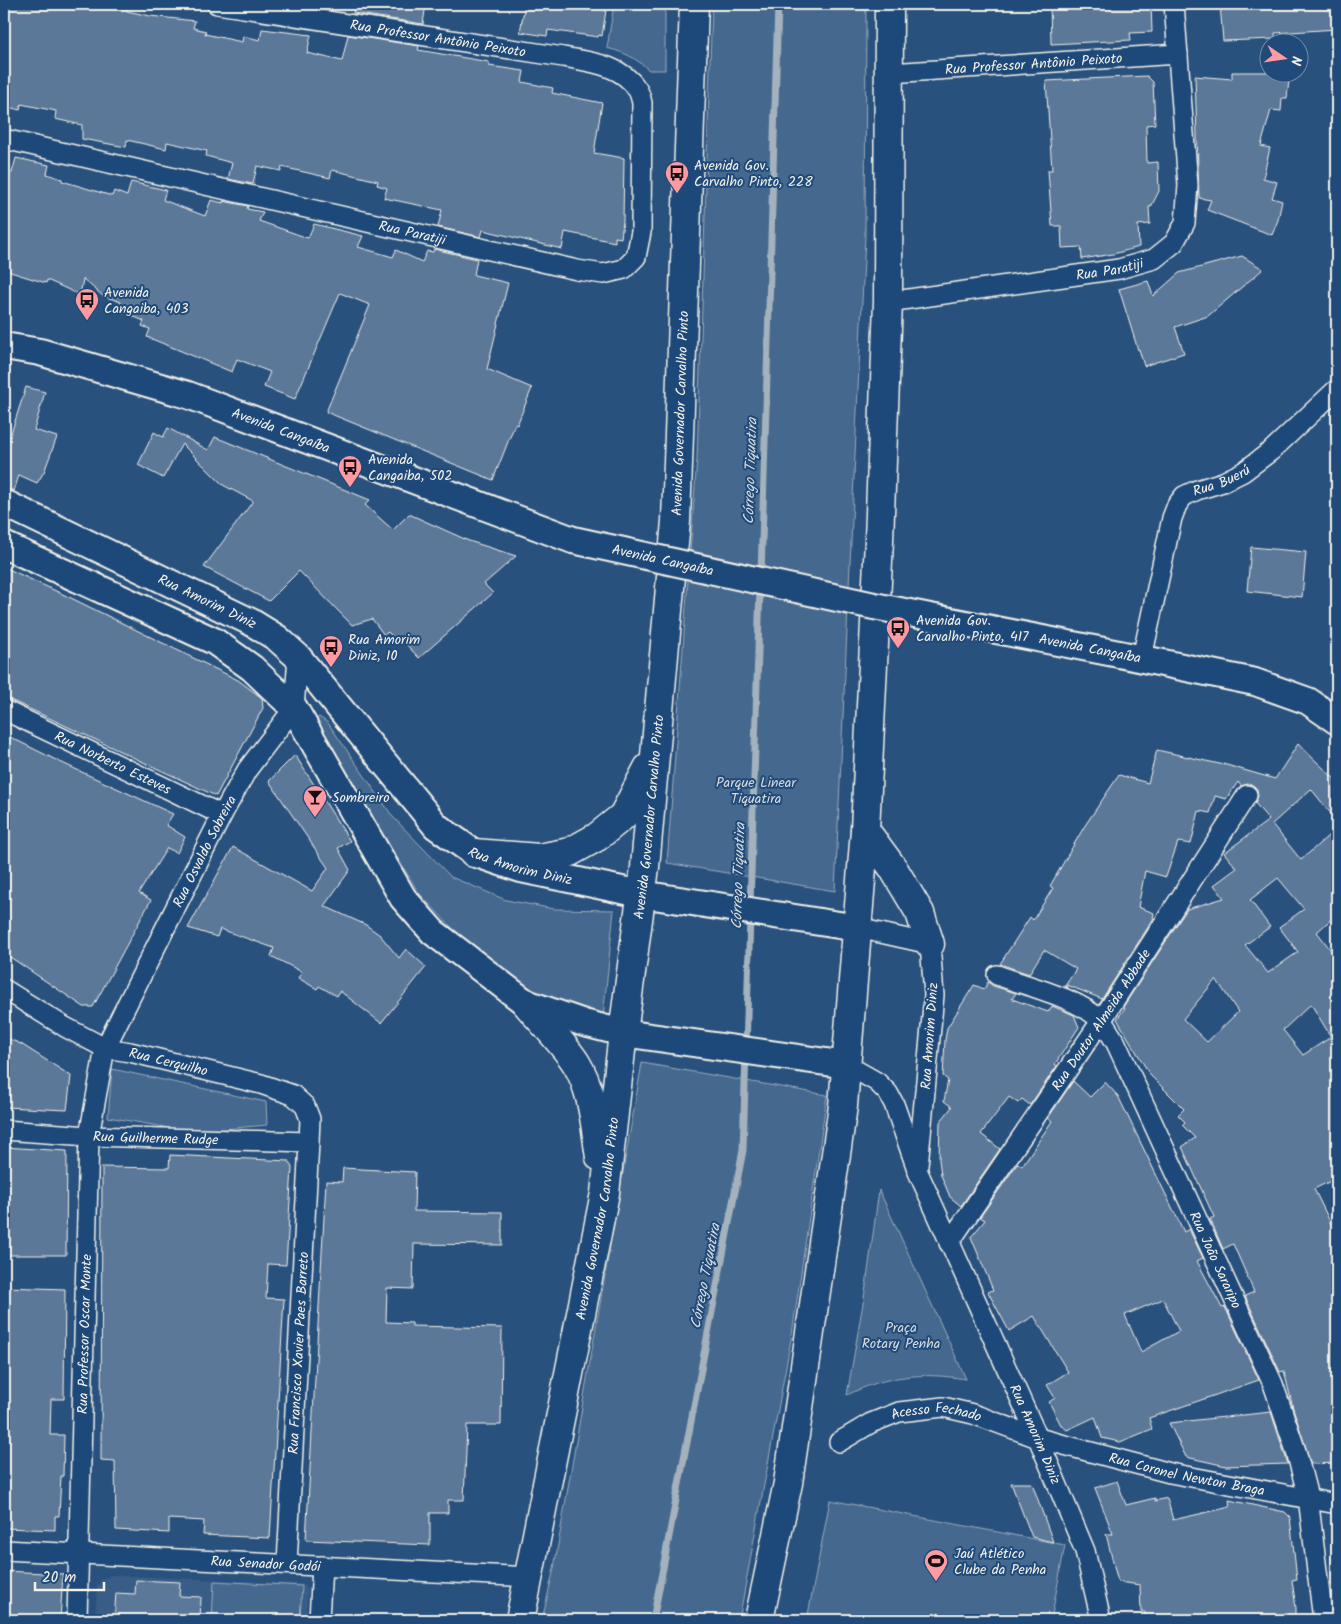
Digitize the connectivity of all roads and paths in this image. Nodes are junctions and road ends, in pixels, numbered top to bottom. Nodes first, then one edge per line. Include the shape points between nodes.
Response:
1 (217, 4) edge
2 (694, 4) edge
3 (889, 4) edge
4 (1174, 4) edge
5 (1178, 54) junction
6 (890, 73) junction
7 (626, 76) joint
8 (4, 139) edge
9 (888, 302) junction
10 (4, 346) edge
11 (1337, 389) edge
12 (4, 503) edge
13 (4, 545) edge
14 (1131, 656) junction
15 (298, 657) junction
16 (294, 708) junction
17 (4, 710) edge
18 (1337, 721) edge
19 (654, 755) junction
20 (1247, 795) dead end
21 (222, 816) junction
22 (865, 830) junction
23 (474, 853) junction
24 (642, 894) junction
25 (858, 928) junction
26 (930, 944) junction
27 (997, 976) dead end
28 (4, 989) edge
29 (526, 1002) junction
30 (1101, 1020) junction
31 (633, 1034) junction
32 (104, 1048) junction
33 (847, 1065) junction
34 (4, 1130) edge
35 (89, 1136) junction
36 (309, 1142) junction
37 (918, 1172) junction
38 (605, 1192) junction
39 (949, 1243) junction
40 (1038, 1438) junction
41 (838, 1442) dead end
42 (1308, 1497) junction
43 (1337, 1504) edge
44 (4, 1550) edge
45 (80, 1554) junction
46 (286, 1564) junction
47 (322, 1566) junction
48 (529, 1577) junction
49 (77, 1620) edge
50 (319, 1620) edge
51 (520, 1620) edge
52 (759, 1620) edge
53 (1101, 1620) edge
54 (1323, 1620) edge

1 - 7 street, Rua Professor Antônio Peixoto via 563,57 611,68
2 - 19 main road, Avenida Governador Carvalho Pinto via 676,521
3 - 6 main road
4 - 5 street, Rua Paratiji
5 - 6 street, Rua Professor Antônio Peixoto
5 - 9 street, Rua Paratiji via 1188,185 1185,223 1174,243 1154,258 1119,269
6 - 9 main road
7 - 8 street, Rua Paratiji via 638,89 642,104 641,232 636,257 624,269 603,274
9 - 22 main road
10 - 14 street, Avenida Cangaíba, bridge via 40,352 188,395 573,540 874,606
11 - 14 street, Rua Buerú via 1250,467 1223,482 1184,496 1177,505
12 - 15 street, Rua Amorim Diniz via 251,622 277,638
13 - 16 street, Rua Amorim Diniz via 214,641 252,668
14 - 18 street, Avenida Cangaíba via 1255,682 1308,701
15 - 16 street
15 - 23 street, Rua Amorim Diniz via 436,826
16 - 21 street, Rua Osvaldo Sobreira via 247,770
16 - 29 street, Rua Amorim Diniz via 403,898 433,932
17 - 21 street, Rua Norberto Esteves
19 - 23 main road via 623,816 584,845 570,852 539,858
19 - 24 main road, Avenida Governador Carvalho Pinto
20 - 30 street, Rua Doutor Almeida Abbade
21 - 32 street, Rua Osvaldo Sobreira
22 - 25 main road
22 - 26 main road via 920,913
23 - 24 street, Rua Amorim Diniz via 521,869
24 - 25 street, Rua Amorim Diniz
24 - 31 main road, Avenida Governador Carvalho Pinto
25 - 26 street, Rua Amorim Diniz
25 - 33 main road
26 - 37 street, Rua Amorim Diniz via 934,995
27 - 30 street, Rua João Sararipo via 1066,1000
28 - 32 street, Rua Cerquilho
29 - 31 street, Rua Amorim Diniz via 584,1023
29 - 38 main road via 576,1063 586,1084
30 - 39 street, Rua Doutor Almeida Abbade
30 - 42 street, Rua João Sararipo via 1116,1043 1273,1384
31 - 33 street, Rua Amorim Diniz
31 - 38 main road, Avenida Governador Carvalho Pinto
32 - 35 street, Rua Professor Oscar Monte
32 - 36 street, Rua Cerquilho via 261,1084 293,1095 306,1106 310,1119
33 - 37 street, Rua Amorim Diniz via 878,1082 888,1092
33 - 52 main road via 788,1482
34 - 35 street, Rua Guilherme Rudge
35 - 36 street, Rua Guilherme Rudge
35 - 45 street, Rua Professor Oscar Monte
36 - 46 street, Rua Francisco Xavier Paes Barreto
37 - 39 street, Rua Amorim Diniz
38 - 48 main road, Avenida Governador Carvalho Pinto
39 - 40 street, Rua Amorim Diniz
40 - 41 street, Acesso Fechado via 973,1414 943,1407 899,1412
40 - 42 street, Rua Coronel Newton Braga via 1170,1473
40 - 53 street, Rua Amorim Diniz via 1085,1552
42 - 43 street, Rua Coronel Newton Braga
42 - 54 street, Rua João Sararipo
44 - 45 street, Rua Senador Godói
45 - 46 street, Rua Senador Godói
45 - 49 street, Rua Professor Oscar Monte
46 - 47 street, Rua Senador Godói
47 - 48 street, Rua Senador Godói
47 - 50 street
48 - 51 main road, Avenida Governador Carvalho Pinto

